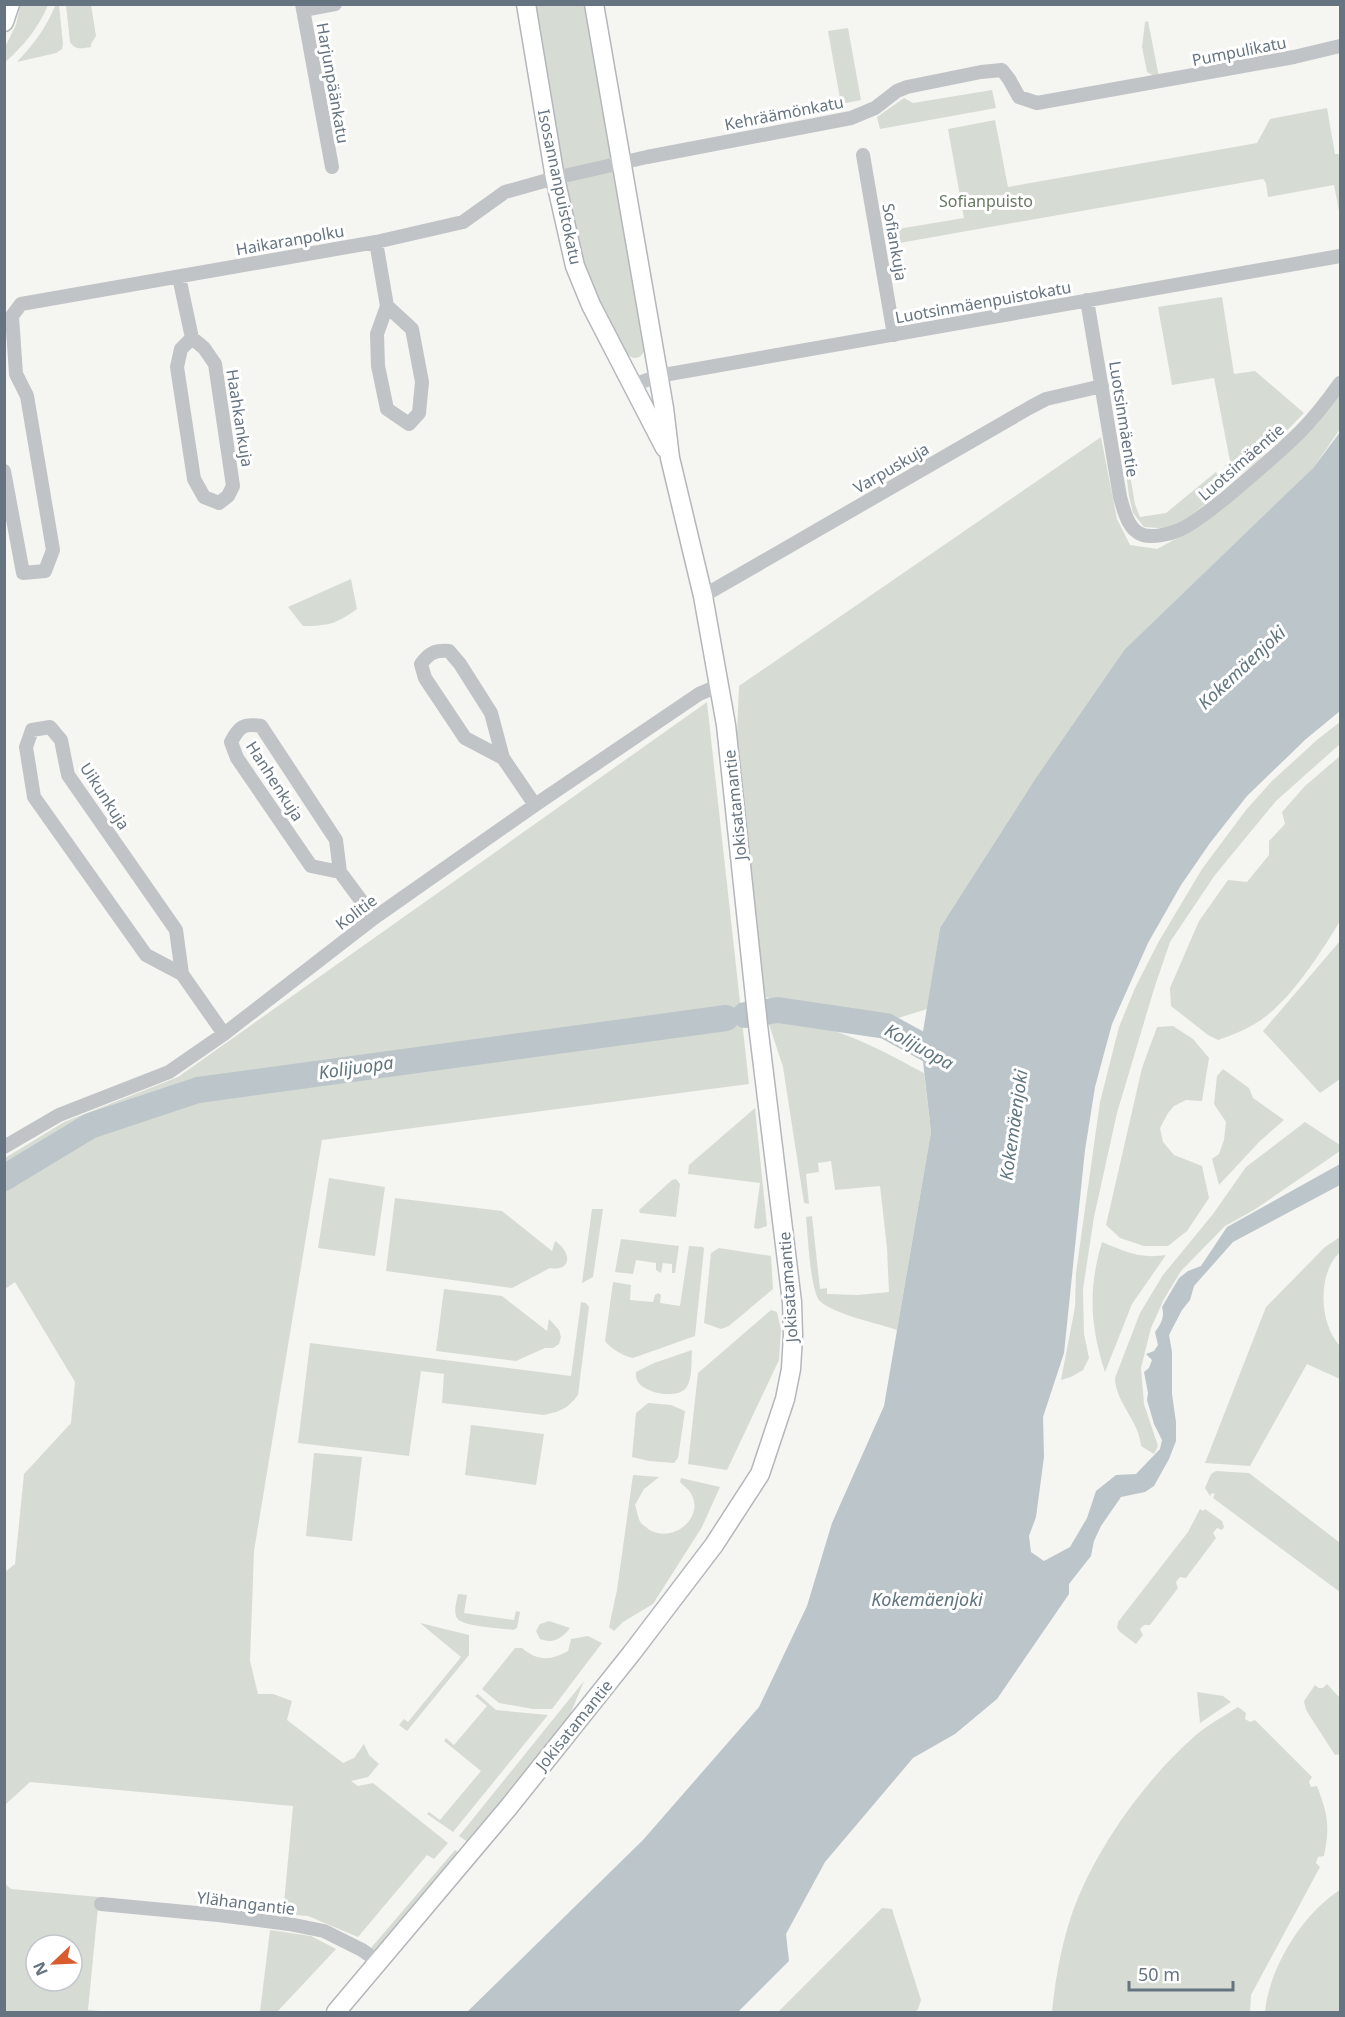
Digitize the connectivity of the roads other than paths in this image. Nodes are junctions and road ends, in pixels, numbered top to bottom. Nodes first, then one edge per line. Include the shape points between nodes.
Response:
1 (335, 4) edge
2 (526, 4) edge
3 (594, 4) edge
4 (302, 7) edge
5 (1341, 46) edge
6 (1143, 85) joint
7 (863, 155) dead end
8 (622, 163) junction
9 (332, 167) dead end
10 (555, 178) junction
11 (376, 242) junction
12 (1341, 256) edge
13 (179, 277) junction
14 (1087, 300) junction
15 (387, 306) junction
16 (894, 335) junction
17 (192, 338) junction
18 (658, 376) junction
19 (10, 377) edge
20 (1341, 383) edge
21 (633, 385) junction
22 (1102, 386) junction
23 (670, 458) junction
24 (4, 471) edge
25 (1144, 535) joint
26 (703, 596) junction
27 (720, 685) junction
28 (503, 758) junction
29 (535, 805) junction
30 (340, 872) junction
31 (374, 918) junction
32 (182, 974) junction
33 (224, 1034) junction
34 (4, 1147) edge
35 (101, 1904) dead end
36 (379, 1962) junction
37 (336, 2013) edge

1 - 4 street
2 - 10 street, Isosannanpuistokatu
3 - 8 street, Isosannanpuistokatu
4 - 9 street, Harjunpäänkatu
5 - 6 street, Pumpulikatu
6 - 8 street, Kehräämönkatu via 1037,103 1019,97 1002,70 981,72 906,87 875,108 851,118
7 - 16 street, Sofiankuja
8 - 10 street, Haikaranpolku
8 - 18 street, Isosannanpuistokatu
10 - 11 street, Haikaranpolku via 505,192 463,222
10 - 21 street, Isosannanpuistokatu via 582,286
11 - 13 street, Haikaranpolku
11 - 15 street
12 - 14 street, Luotsinmäenpuistokatu
13 - 17 street
13 - 19 street, Haikaranpolku via 21,304 12,316
14 - 16 street, Luotsinmäenpuistokatu
14 - 22 street, Luotsinmäentie
15 - 15 street via 376,334 378,366 387,409 409,424 419,413 422,382 412,329
16 - 18 street, Luotsinmäenpuistokatu
17 - 17 street, Haahkankuja via 181,349 177,367 194,479 204,496 219,503 233,486 215,364
18 - 21 street, Luotsinmäenpuistokatu
18 - 23 street, Isosannanpuistokatu
19 - 24 street via 27,396 53,550 45,572 23,573
20 - 25 street, Luotsimäentie via 1300,432 1201,517 1161,536
21 - 23 street, Isosannanpuistokatu
22 - 25 street, Luotsinmäentie via 1120,497 1132,527
22 - 26 street, Varpuskuja via 1046,399
23 - 26 street, Isosannanpuistokatu
26 - 27 street, Jokisatamantie
27 - 29 street, Kolitie via 699,694
27 - 36 street, Jokisatamantie via 786,1252 793,1335 785,1399 760,1474 732,1519 631,1654
28 - 28 street via 465,738 425,678 421,664 429,653 449,651 460,664 491,713
28 - 29 street
29 - 31 street, Kolitie
30 - 30 street, Hanhenkuja via 336,840 261,726 249,724 238,729 231,742 237,758 311,866
30 - 31 street, Hanhenkuja
31 - 33 street, Kolitie
32 - 32 street, Uikunkuja via 146,955 34,797 26,747 32,730 50,727 61,740 68,775 176,930
32 - 33 street, Uikunkuja
33 - 34 street, Kolitie via 169,1072 59,1115
35 - 36 street, Ylähangantie via 218,1915 324,1931
36 - 37 street, Jokisatamantie

